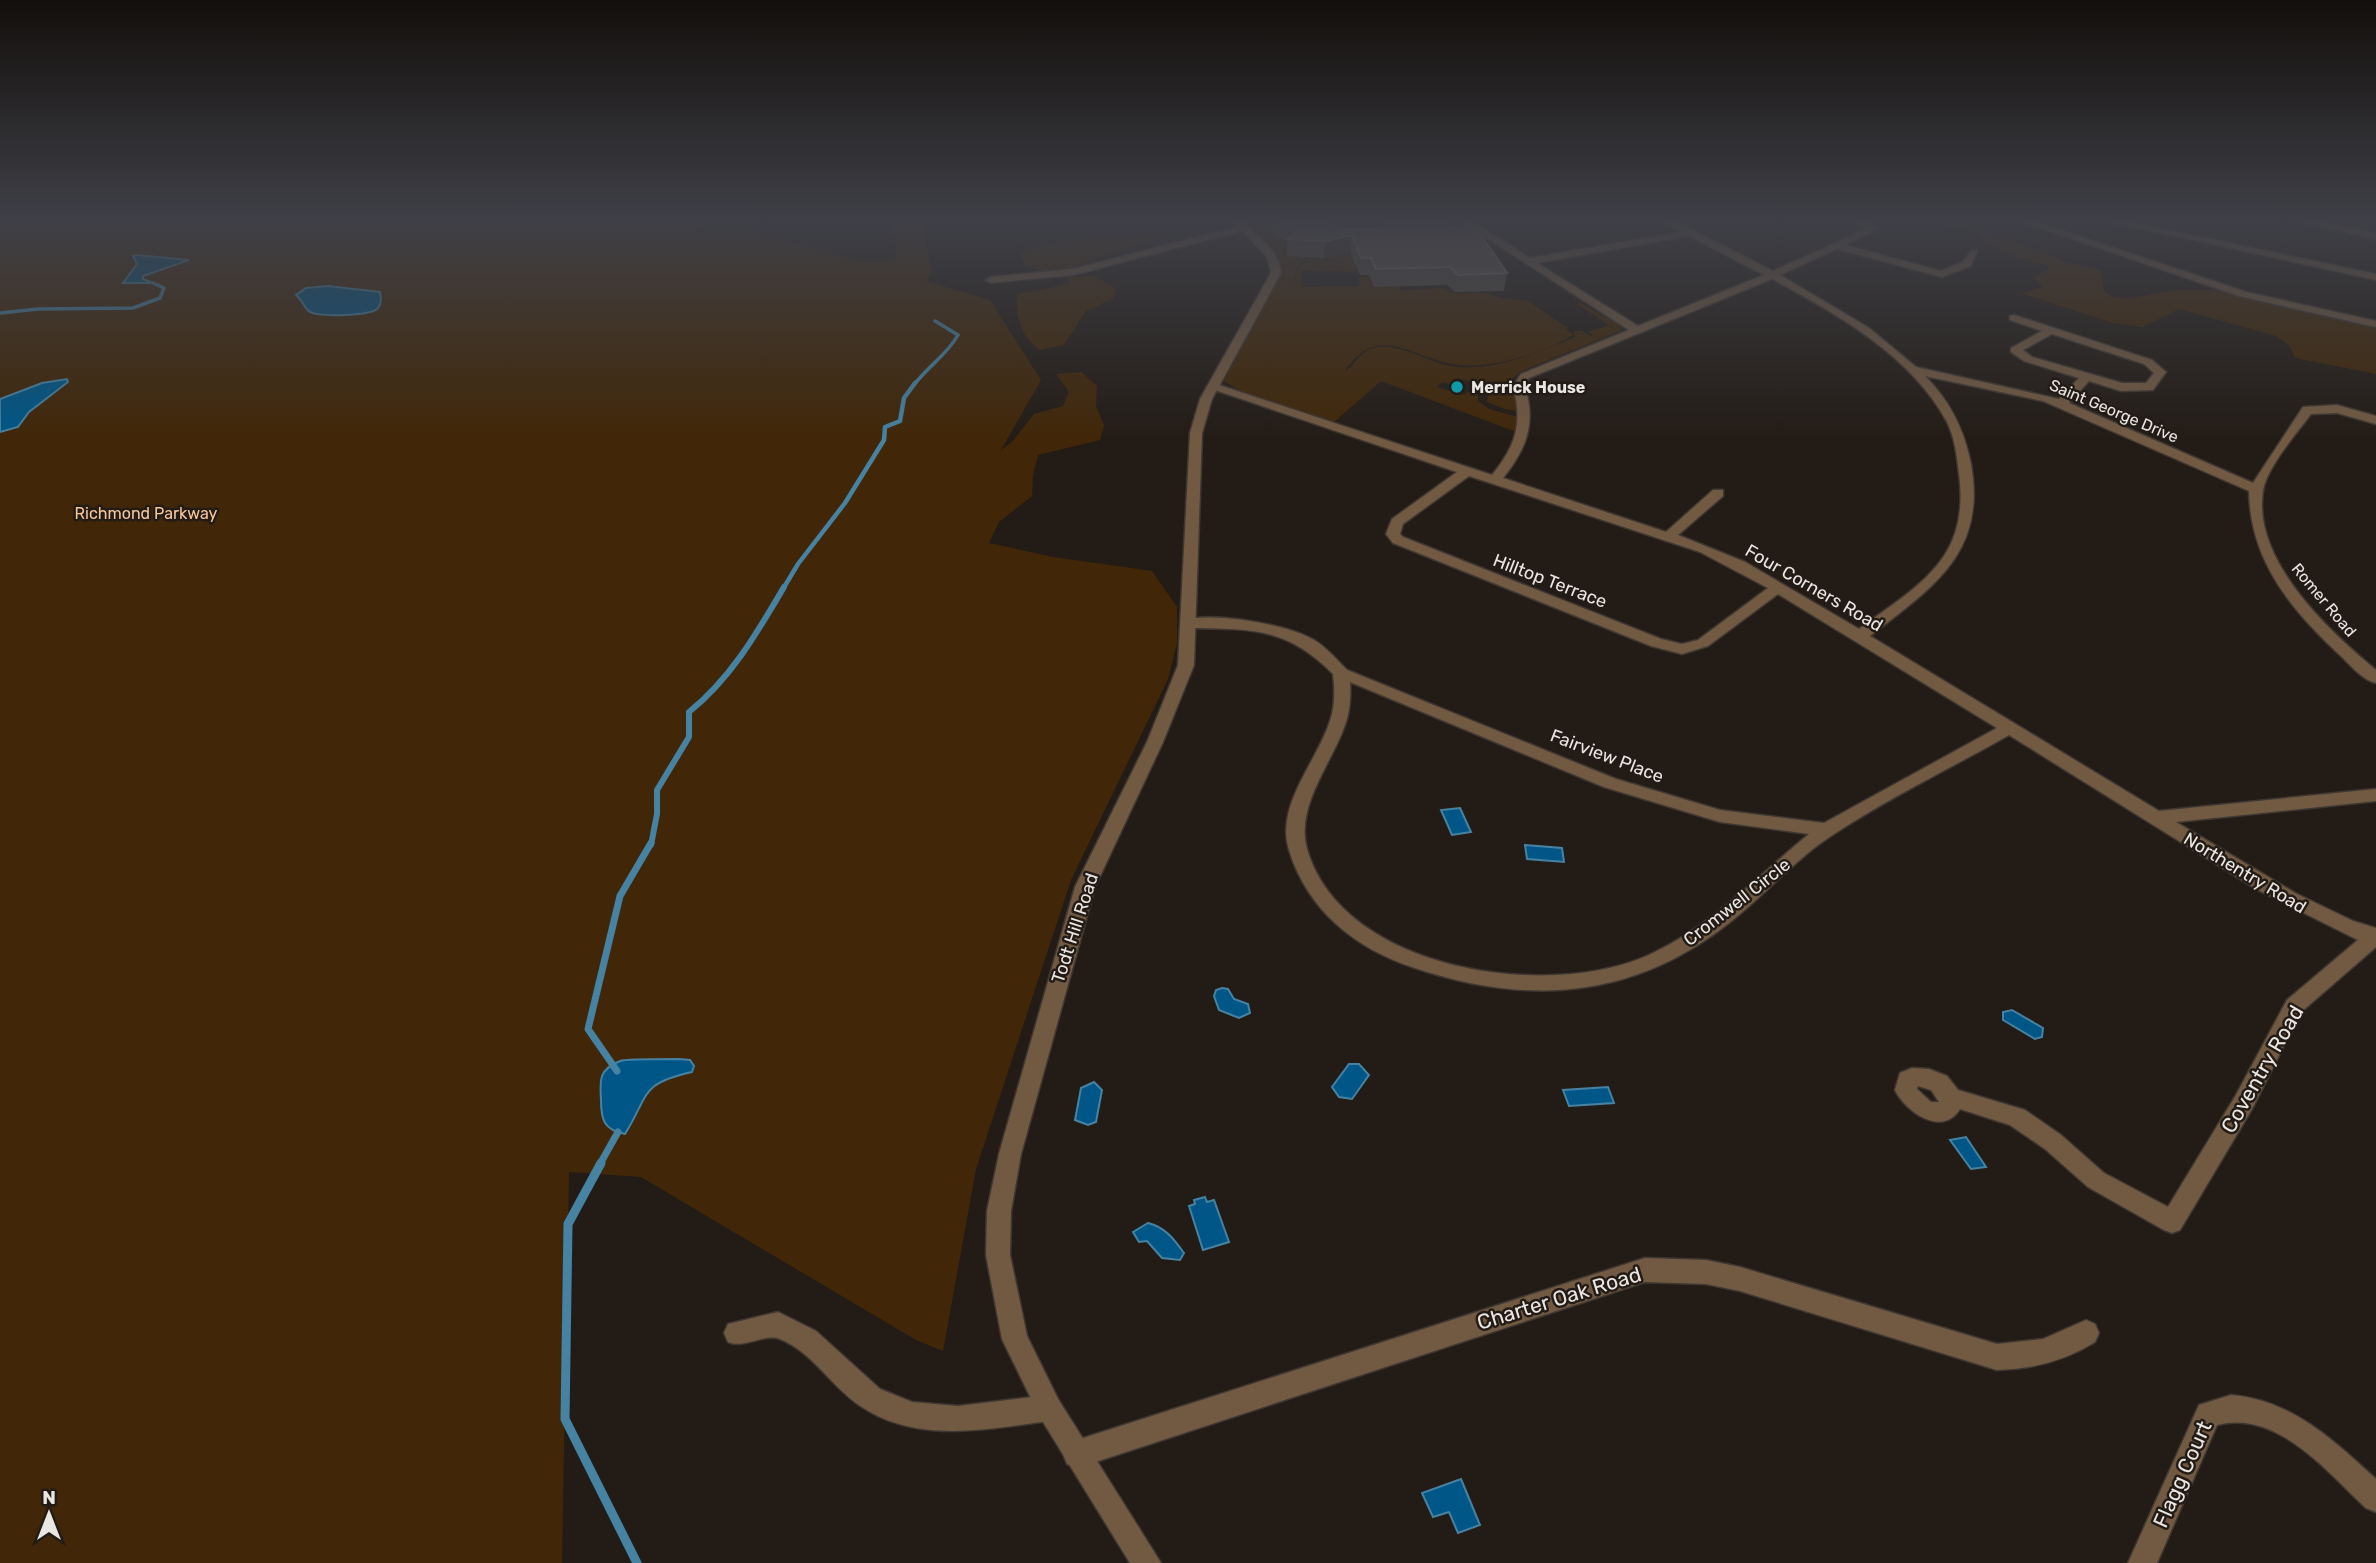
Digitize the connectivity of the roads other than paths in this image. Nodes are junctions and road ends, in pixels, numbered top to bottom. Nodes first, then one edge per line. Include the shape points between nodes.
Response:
1 (1265, 293) edge
2 (1580, 293) edge
3 (1728, 293) edge
4 (1800, 293) edge
5 (2239, 293) edge
6 (2014, 318) dead end
7 (2376, 324) edge
8 (1637, 330) junction
9 (2052, 330) junction
10 (1914, 370) junction
11 (2087, 377) junction
12 (1212, 387) junction
13 (2062, 404) junction
14 (2376, 421) edge
15 (1467, 471) junction
16 (1494, 480) junction
17 (2256, 489) junction
18 (1718, 493) dead end
19 (1669, 536) junction
20 (1777, 588) junction
21 (1189, 623) junction
22 (1860, 636) junction
23 (1341, 673) junction
24 (2376, 678) edge
25 (2010, 728) junction
26 (2376, 795) edge
27 (2156, 818) junction
28 (1826, 830) junction
29 (2375, 938) edge
30 (1950, 1097) dead end
31 (737, 1333) dead end
32 (2086, 1333) dead end
33 (1049, 1408) junction
34 (1077, 1454) junction
35 (2376, 1498) edge
36 (1147, 1563) edge
37 (2143, 1563) edge

1 - 12 street, Todt Hill Road
2 - 8 street
3 - 8 street
4 - 10 street via 1856,325
5 - 7 street
6 - 9 street
8 - 16 street via 1519,380 1527,412 1523,436
9 - 11 street via 2016,348 2017,353
9 - 11 street via 2148,362 2160,372 2149,387 2138,389
10 - 13 street, Saint George Drive
10 - 22 street via 1940,401 1958,434 1968,511 1955,549 1942,569
11 - 13 street
12 - 15 street, Four Corners Road
12 - 21 street, Todt Hill Road via 1196,433
13 - 17 street, Saint George Drive
14 - 17 street via 2337,409 2307,410
15 - 16 street, Four Corners Road
15 - 20 street, Hilltop Terrace via 1397,522 1393,534 1398,540 1656,643 1682,649 1703,643
16 - 19 street, Four Corners Road
17 - 24 street, Romer Road via 2257,522 2272,564 2305,610
18 - 19 street
19 - 20 street, Four Corners Road via 1740,565
20 - 22 street, Four Corners Road
21 - 23 street, Fairview Place via 1292,636 1308,643
21 - 33 street, Todt Hill Road via 1186,665 1175,699 1085,887 1010,1154 999,1211 998,1255 1016,1339
22 - 25 street, Four Corners Road
23 - 28 street, Fairview Place via 1654,799 1720,816
23 - 28 street, Cromwell Circle via 1338,723 1301,806 1298,850 1317,895 1333,915 1378,947 1408,960 1491,979 1585,979 1627,971 1658,960 1693,939
25 - 27 street, Four Corners Road
25 - 28 street
26 - 27 street
27 - 29 street, Northentry Road via 2303,909
29 - 30 street, Coventry Road via 2294,1006 2244,1102 2172,1222 2096,1180 2017,1117
31 - 33 street via 778,1325 807,1340 871,1398 912,1415 958,1419
32 - 34 street, Charter Oak Road via 2050,1352 1997,1357 1740,1279 1696,1271 1645,1270
33 - 34 street, Todt Hill Road
34 - 36 street, Todt Hill Road
35 - 37 street, Flagg Court via 2289,1424 2264,1411 2223,1407 2208,1414

